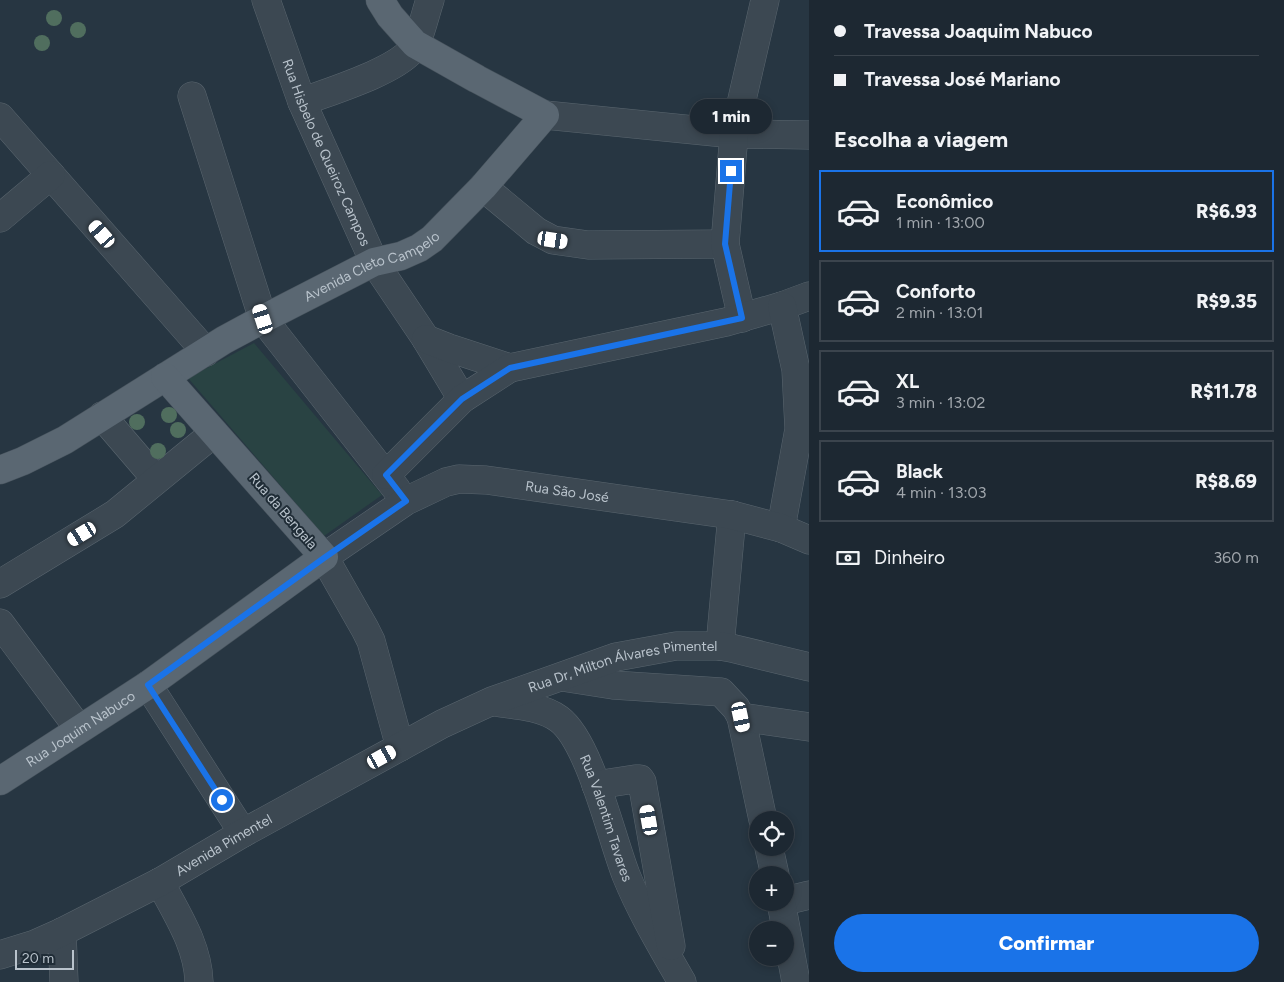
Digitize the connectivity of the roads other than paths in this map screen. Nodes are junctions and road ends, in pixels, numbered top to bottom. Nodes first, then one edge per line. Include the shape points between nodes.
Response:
1 (266, 0) edge
2 (380, 0) edge
3 (430, 0) edge
4 (761, 1) edge
5 (415, 44) junction
6 (192, 96) dead end
7 (302, 102) junction
8 (545, 115) junction
9 (0, 117) edge
10 (734, 134) junction
11 (809, 135) edge
12 (51, 175) junction
13 (484, 186) junction
14 (0, 218) edge
15 (725, 244) junction
16 (374, 262) junction
17 (809, 296) edge
18 (782, 306) junction
19 (742, 318) junction
20 (263, 319) junction
21 (426, 339) junction
22 (206, 352) junction
23 (510, 368) junction
24 (165, 377) junction
25 (455, 406) junction
26 (102, 416) junction
27 (804, 428) edge
28 (214, 433) junction
29 (0, 470) edge
30 (386, 475) junction
31 (156, 479) junction
32 (406, 501) junction
33 (773, 515) edge
34 (809, 540) edge
35 (324, 558) junction
36 (0, 584) edge
37 (0, 623) edge
38 (720, 646) junction
39 (809, 667) edge
40 (558, 677) junction
41 (148, 685) junction
42 (492, 701) junction
43 (741, 717) junction
44 (442, 724) joint
45 (809, 727) edge
46 (80, 729) junction
47 (400, 747) junction
48 (0, 781) edge
49 (596, 786) junction
50 (761, 811) edge
51 (243, 833) junction
52 (160, 882) junction
53 (809, 896) edge
54 (794, 899) edge
55 (783, 911) edge
56 (62, 932) junction
57 (0, 955) edge
58 (679, 976) edge
59 (64, 982) edge
60 (199, 982) edge
61 (796, 982) edge

1 - 7 street, Rua Hisbelo de Queiroz Campos
2 - 5 main road
3 - 5 street
4 - 10 street
5 - 7 street via 396,62
5 - 8 main road
6 - 20 street
7 - 16 street, Rua Hisbelo de Queiroz Campos
8 - 10 street
8 - 13 main road, Avenida Cleto Campelo
9 - 12 street
10 - 11 street
10 - 15 street
12 - 14 street
12 - 22 street
13 - 15 street via 536,231 553,240 588,245
13 - 16 main road, Avenida Cleto Campelo via 419,248
15 - 19 street
16 - 20 main road, Avenida Cleto Campelo
16 - 21 street, Rua Hisbelo de Queiroz Campos
17 - 18 street
18 - 19 street
18 - 27 street
19 - 23 street
20 - 22 main road, Avenida Cleto Campelo
20 - 30 street
21 - 23 street
21 - 25 street, Rua Hisbelo de Queiroz Campos
22 - 24 main road, Avenida Cleto Campelo
23 - 25 street
24 - 26 main road, Avenida Cleto Campelo
24 - 28 main road, Rua da Bengala
25 - 30 street
26 - 29 main road, Avenida Cleto Campelo via 65,440
26 - 31 street
27 - 33 street
28 - 31 street
28 - 35 main road, Rua da Bengala
30 - 32 street
31 - 36 street via 115,514
32 - 33 street, Rua São José via 446,482 486,480
32 - 35 street, Rua Joquim Nabuco
33 - 34 street, Rua São José
33 - 38 street
35 - 41 main road, Rua Joquim Nabuco
35 - 47 street, Rua da Bengala via 370,641
37 - 46 street
38 - 39 street, Rua Dr, Milton Álvares Pimentel
38 - 40 street, Rua Dr, Milton Álvares Pimentel via 676,646 616,657
40 - 42 street, Rua Dr, Milton Álvares Pimentel
40 - 43 street via 613,685 718,691 725,695
41 - 46 main road, Rua Joquim Nabuco
41 - 51 street
42 - 44 street, Rua Dr, Milton Álvares Pimentel
42 - 49 street, Rua Valentim Tavares via 541,710 559,719 574,736
43 - 45 street
43 - 50 street
44 - 47 street, Avenida Pimentel
46 - 48 main road, Rua Joquim Nabuco
47 - 51 street, Avenida Pimentel
49 - 58 street, Rua Valentim Tavares via 634,894
49 - 58 street via 635,779 642,782
51 - 52 street, Avenida Pimentel
52 - 56 street, Avenida Pimentel
52 - 60 street via 191,943
53 - 54 street
55 - 61 street
56 - 57 street, Avenida Pimentel
56 - 59 street

